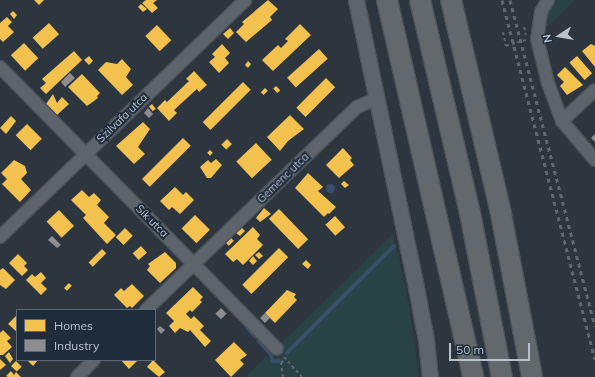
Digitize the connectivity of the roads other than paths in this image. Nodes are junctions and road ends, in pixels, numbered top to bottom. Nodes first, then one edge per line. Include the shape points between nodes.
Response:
1 (244, 0) edge
2 (356, 0) edge
3 (387, 0) edge
4 (420, 0) edge
5 (451, 0) edge
6 (548, 0) edge
7 (0, 67) edge
8 (595, 90) edge
9 (376, 99) junction
10 (562, 121) junction
11 (84, 155) junction
12 (595, 160) edge
13 (0, 237) edge
14 (194, 263) junction
15 (147, 309) edge
16 (465, 337) junction
17 (277, 349) road end
18 (93, 361) edge
19 (77, 377) edge
20 (430, 377) edge
21 (468, 377) edge
22 (472, 377) edge
23 (502, 377) edge
24 (532, 377) edge

1 - 11 street, Szilvafa utca
2 - 9 street
3 - 16 highway
4 - 23 highway via 470,213
5 - 24 highway via 501,214
6 - 10 street via 542,12 538,39 548,83
7 - 11 street, Sík utca
8 - 10 street
9 - 14 street, Gemenc utca via 357,106
9 - 20 street via 414,277
10 - 12 street
11 - 13 street, Szilvafa utca
11 - 14 street, Sík utca
14 - 15 street, Gemenc utca
14 - 17 street, Sík utca
16 - 21 highway
16 - 22 highway
18 - 19 street

